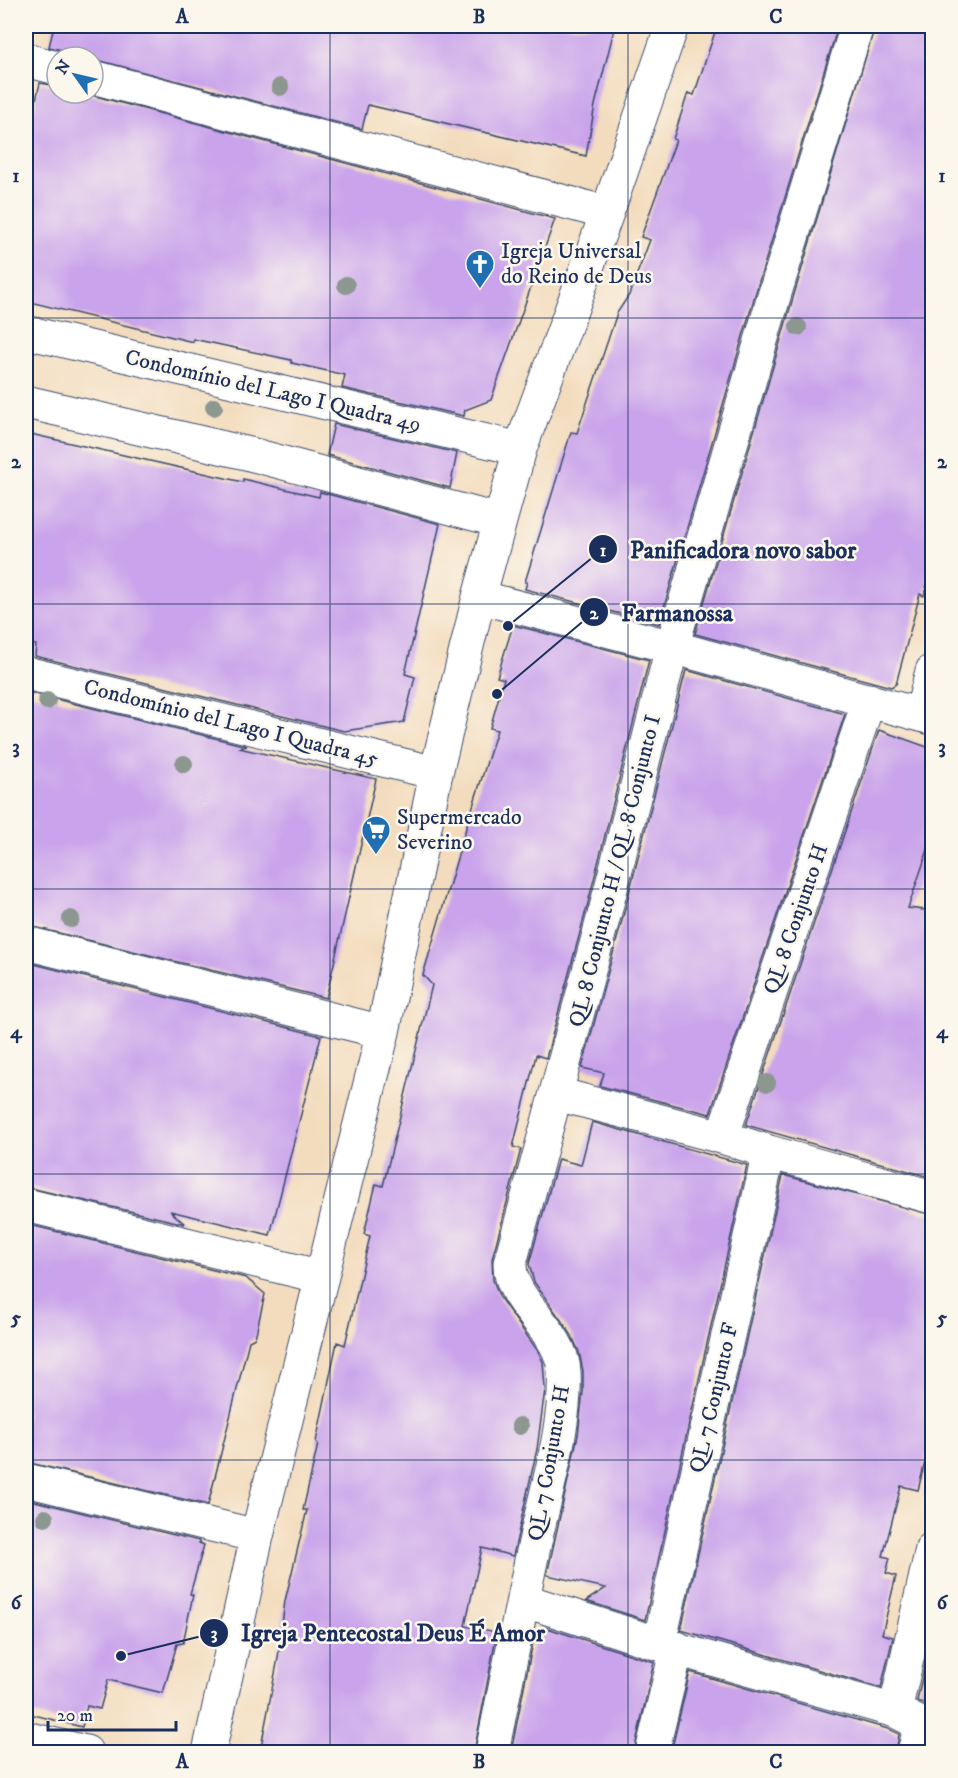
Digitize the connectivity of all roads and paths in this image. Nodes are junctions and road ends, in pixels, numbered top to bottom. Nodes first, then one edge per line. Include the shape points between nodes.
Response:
1 (672, 26) edge
2 (857, 26) edge
3 (26, 60) edge
4 (45, 65) edge
5 (105, 80) edge
6 (607, 213) junction
7 (26, 332) edge
8 (26, 402) edge
9 (520, 450) junction
10 (500, 521) junction
11 (478, 597) junction
12 (672, 647) junction
13 (933, 671) edge
14 (26, 673) edge
15 (869, 700) junction
16 (927, 717) edge
17 (436, 773) junction
18 (26, 943) edge
19 (383, 1032) junction
20 (557, 1094) junction
21 (722, 1137) junction
22 (769, 1152) junction
23 (933, 1197) edge
24 (26, 1205) edge
25 (322, 1277) junction
26 (26, 1480) edge
27 (257, 1536) junction
28 (933, 1549) edge
29 (523, 1600) junction
30 (668, 1646) junction
31 (916, 1728) edge
32 (26, 1738) edge
33 (86, 1752) edge
34 (209, 1752) edge
35 (492, 1752) edge
36 (652, 1752) edge

1 - 6 street
2 - 12 street, QL 8 Conjunto H / QL 8 Conjunto I
3 - 4 street
5 - 6 street
6 - 9 street
7 - 9 street, Condomínio del Lago I Quadra 49
8 - 10 street via 250,454
9 - 10 street
10 - 11 street
11 - 12 street
11 - 17 street
12 - 15 street
12 - 20 street, QL 8 Conjunto H / QL 8 Conjunto I
13 - 16 street
14 - 17 street, Condomínio del Lago I Quadra 45
15 - 16 street
15 - 21 street, QL 8 Conjunto H
17 - 19 street
18 - 19 street
19 - 25 street
20 - 21 street
20 - 29 street, QL 7 Conjunto H via 510,1263 512,1280 560,1350 564,1369 564,1398 554,1461
21 - 22 street
22 - 23 street
22 - 30 street, QL 7 Conjunto F
24 - 25 street
25 - 27 street
26 - 27 street
27 - 34 street
28 - 31 street
29 - 30 street
29 - 35 street, QL 7 Conjunto H
30 - 31 street
30 - 36 street, QL 7 Conjunto F
32 - 33 street

